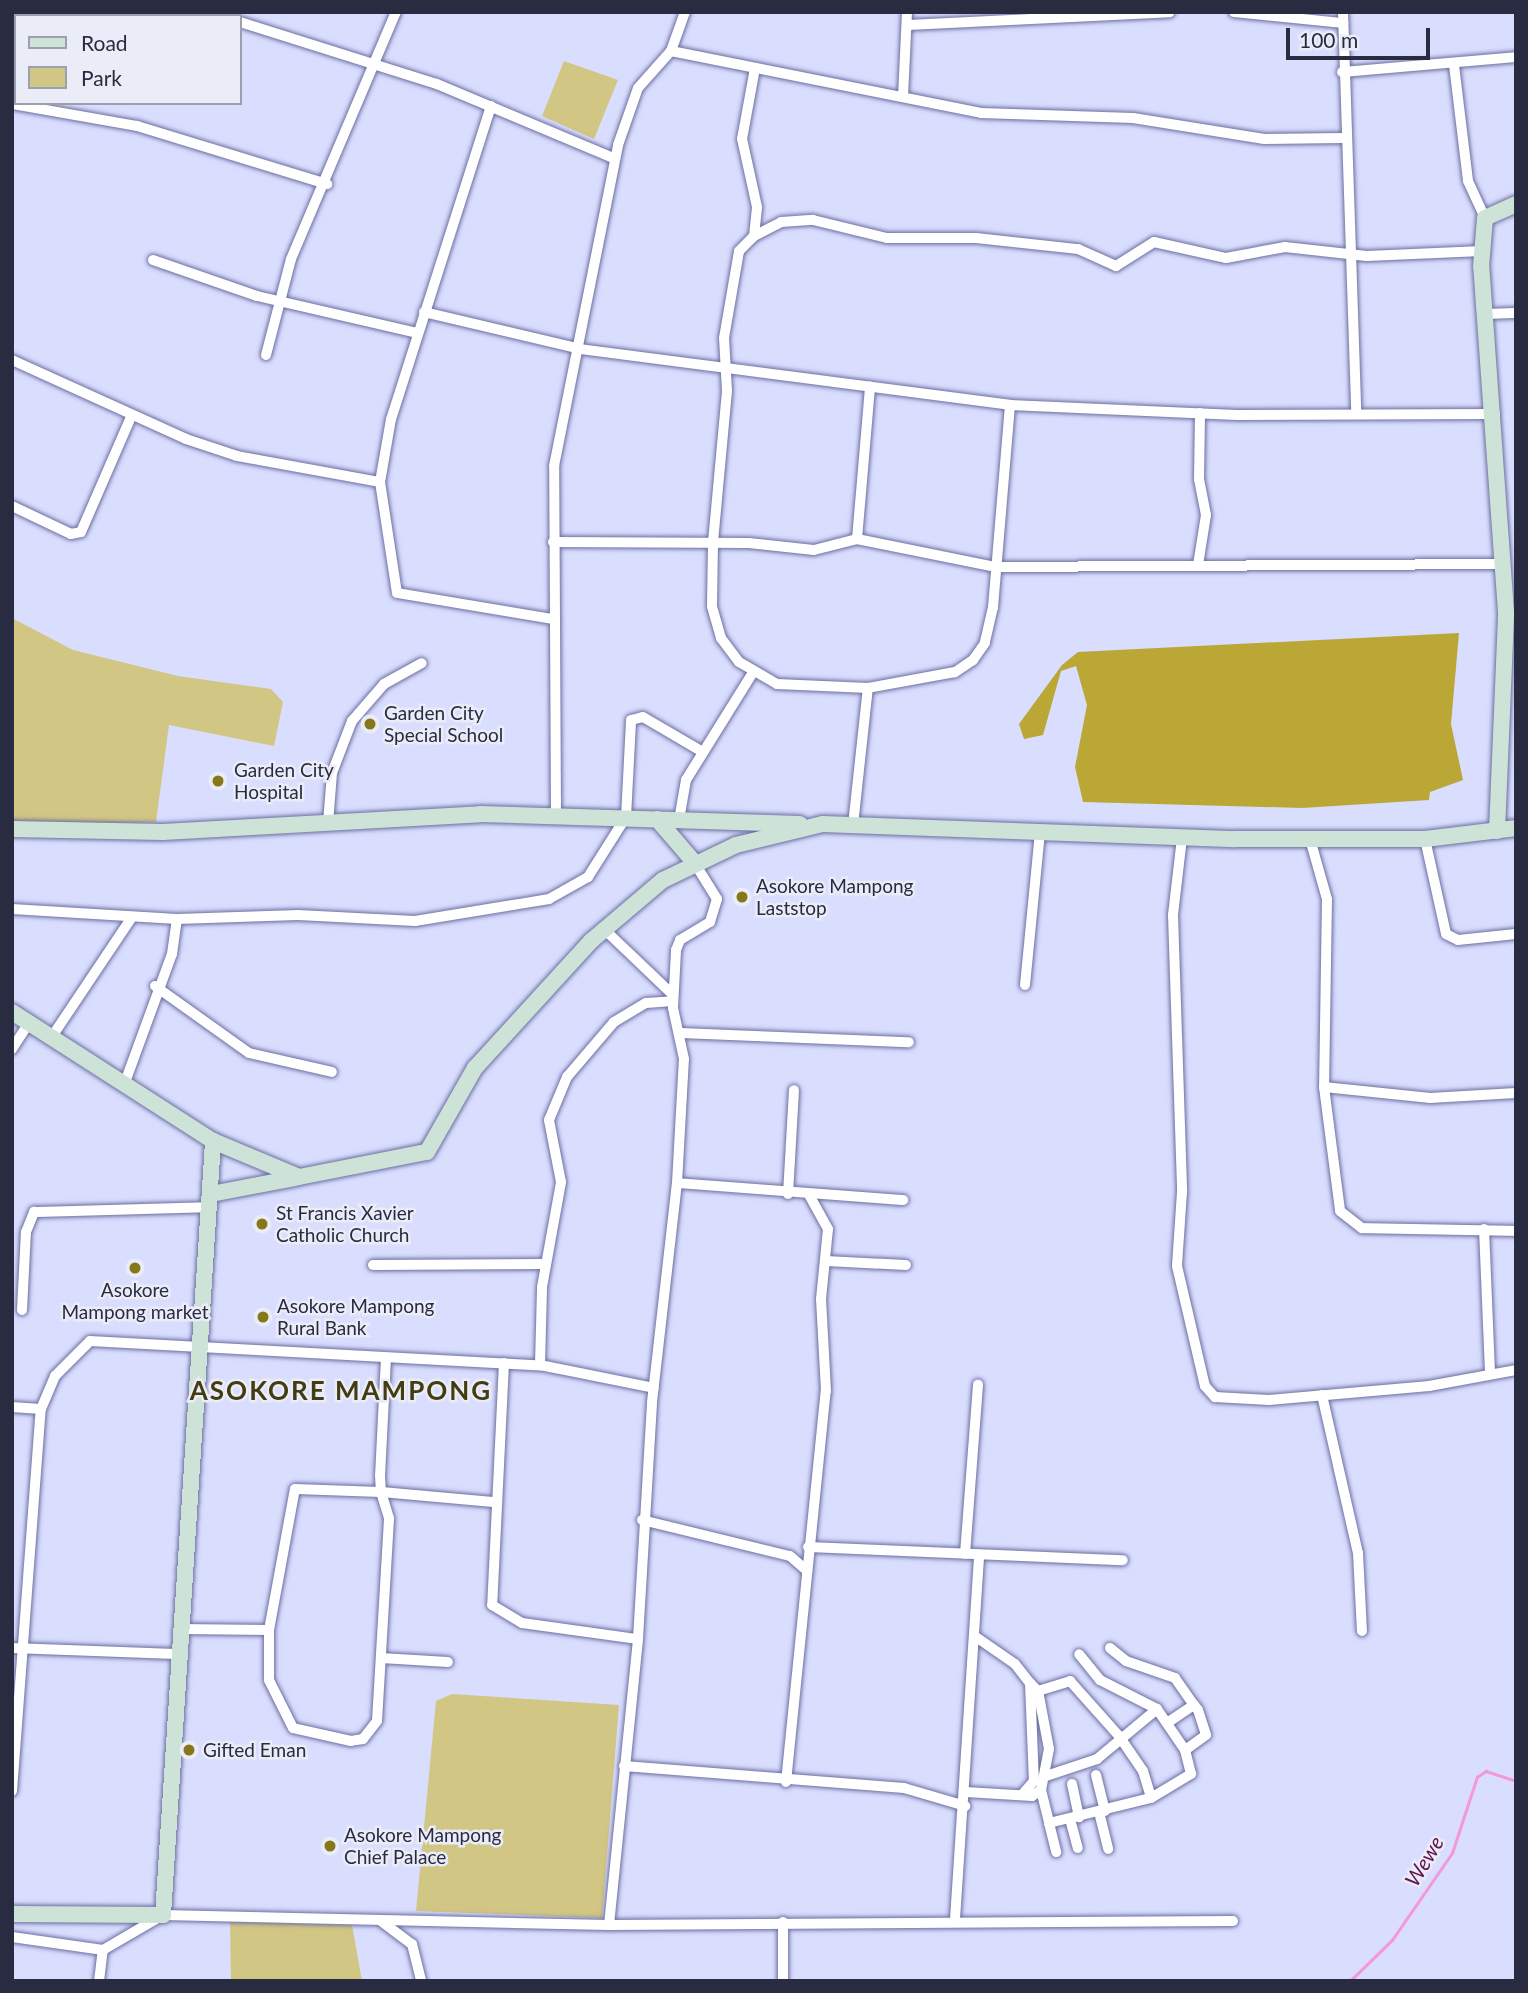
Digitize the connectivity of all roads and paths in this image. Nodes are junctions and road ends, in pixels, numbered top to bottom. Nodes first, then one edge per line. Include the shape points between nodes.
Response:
1 (396, 12) edge
2 (685, 12) edge
3 (907, 12) edge
4 (1170, 12) edge
5 (1234, 12) edge
6 (1343, 18) edge
7 (242, 23) edge
8 (908, 25) junction
9 (671, 51) junction
10 (1516, 57) edge
11 (375, 63) junction
12 (1454, 65) junction
13 (755, 68) junction
14 (1342, 72) junction
15 (903, 97) junction
16 (17, 105) edge
17 (491, 106) junction
18 (1344, 138) junction
19 (615, 159) junction
20 (327, 184) junction
21 (1516, 204) edge
22 (1485, 218) junction
23 (754, 236) junction
24 (1482, 251) junction
25 (1353, 255) junction
26 (153, 260) dead end
27 (282, 303) junction
28 (424, 312) junction
29 (1516, 313) edge
30 (1484, 314) junction
31 (417, 333) junction
32 (580, 349) junction
33 (266, 355) dead end
34 (12, 360) edge
35 (726, 368) junction
36 (870, 387) junction
37 (1010, 405) junction
38 (1199, 413) junction
39 (1356, 413) junction
40 (1495, 414) junction
41 (131, 417) junction
42 (380, 482) junction
43 (12, 506) edge
44 (857, 539) junction
45 (553, 542) junction
46 (713, 542) junction
47 (1502, 564) junction
48 (1198, 565) junction
49 (996, 568) junction
50 (553, 619) junction
51 (422, 663) dead end
52 (752, 674) junction
53 (868, 688) junction
54 (703, 752) junction
55 (555, 814) junction
56 (626, 817) junction
57 (657, 819) junction
58 (679, 820) junction
59 (328, 823) junction
60 (823, 824) junction
61 (853, 825) junction
62 (1516, 828) edge
63 (12, 829) edge
64 (1497, 831) junction
65 (1040, 833) junction
66 (1182, 838) junction
67 (1310, 839) junction
68 (1425, 839) junction
69 (694, 862) junction
70 (12, 909) edge
71 (132, 917) junction
72 (177, 919) junction
73 (605, 930) junction
74 (1516, 934) edge
75 (1025, 985) dead end
76 (155, 986) junction
77 (673, 998) junction
78 (12, 1012) edge
79 (29, 1023) junction
80 (680, 1033) junction
81 (51, 1038) junction
82 (909, 1042) dead end
83 (12, 1049) edge
84 (332, 1072) dead end
85 (124, 1085) junction
86 (1324, 1087) junction
87 (794, 1090) dead end
88 (1516, 1093) edge
89 (213, 1141) junction
90 (299, 1177) junction
91 (677, 1183) junction
92 (788, 1194) junction
93 (809, 1195) junction
94 (211, 1200) junction
95 (903, 1200) dead end
96 (1484, 1229) junction
97 (1516, 1231) edge
98 (826, 1261) junction
99 (545, 1264) junction
100 (373, 1265) dead end
101 (906, 1265) dead end
102 (22, 1310) dead end
103 (202, 1346) junction
104 (386, 1358) junction
105 (504, 1363) junction
106 (541, 1366) junction
107 (1516, 1370) edge
108 (1490, 1373) junction
109 (978, 1384) dead end
110 (654, 1388) junction
111 (1322, 1395) junction
112 (12, 1407) edge
113 (41, 1409) junction
114 (381, 1492) junction
115 (494, 1502) junction
116 (642, 1520) junction
117 (808, 1547) junction
118 (965, 1554) junction
119 (979, 1555) junction
120 (1123, 1560) dead end
121 (807, 1571) junction
122 (180, 1629) junction
123 (269, 1630) junction
124 (1362, 1631) dead end
125 (976, 1637) junction
126 (638, 1639) junction
127 (12, 1648) edge
128 (1110, 1648) dead end
129 (25, 1649) junction
130 (176, 1654) junction
131 (1079, 1654) dead end
132 (381, 1658) junction
133 (448, 1662) dead end
134 (1088, 1668) junction
135 (1070, 1681) junction
136 (1034, 1687) junction
137 (1194, 1705) junction
138 (1157, 1709) junction
139 (1037, 1718) junction
140 (1167, 1723) junction
141 (1119, 1736) junction
142 (1185, 1750) junction
143 (624, 1766) junction
144 (1096, 1775) dead end
145 (1046, 1776) junction
146 (13, 1782) edge
147 (786, 1782) junction
148 (1072, 1784) dead end
149 (1041, 1790) junction
150 (12, 1791) edge
151 (966, 1792) junction
152 (1022, 1794) junction
153 (1151, 1798) junction
154 (965, 1806) junction
155 (1102, 1811) junction
156 (1075, 1818) junction
157 (1049, 1823) junction
158 (1077, 1848) dead end
159 (1108, 1849) dead end
160 (1056, 1852) dead end
161 (12, 1914) edge
162 (163, 1916) junction
163 (378, 1919) junction
164 (955, 1920) junction
165 (1233, 1921) dead end
166 (783, 1922) junction
167 (610, 1925) junction
168 (12, 1937) edge
169 (103, 1950) junction
170 (99, 1981) edge
171 (421, 1981) edge
172 (783, 1981) edge

1 - 11 street
2 - 9 street
3 - 8 street
4 - 8 street
5 - 6 street
6 - 14 street
7 - 11 street
8 - 15 street
9 - 13 street
9 - 19 street via 638,88
10 - 12 street
11 - 17 street
11 - 20 street via 355,97
12 - 14 street
12 - 22 street via 1468,181
13 - 15 street
13 - 23 street via 741,139 757,207
14 - 18 street
15 - 18 street via 1006,116 1133,118 1226,136
16 - 20 street via 137,127
17 - 19 street
17 - 28 street
18 - 25 street
19 - 32 street
20 - 27 street via 291,259
21 - 22 street
22 - 24 street
23 - 25 street via 797,219 887,238 976,238 1078,249 1116,266 1154,242 1213,257 1285,247
23 - 35 street via 740,251 724,338
24 - 25 street
24 - 30 street
25 - 39 street
26 - 27 street
27 - 31 street
27 - 33 street
28 - 31 street
28 - 32 street
29 - 30 street
30 - 40 street
31 - 42 street
32 - 35 street
32 - 45 street via 554,466
34 - 41 street
35 - 36 street
35 - 46 street
36 - 37 street
36 - 44 street
37 - 38 street
37 - 49 street
38 - 39 street
38 - 48 street via 1199,479 1206,515
39 - 40 street
40 - 47 street
41 - 42 street via 237,456
41 - 43 street via 80,532 71,534
42 - 50 street via 397,593
44 - 46 street via 814,550
44 - 49 street
45 - 46 street
45 - 50 street
46 - 52 street via 712,607 721,638
47 - 48 street
47 - 64 street via 1505,675
48 - 49 street
49 - 53 street via 985,643 973,660 955,673
50 - 55 street
51 - 59 street via 384,684 352,721 332,773
52 - 53 street via 810,688
52 - 54 street
53 - 61 street
54 - 56 street via 643,718 631,720
54 - 58 street via 686,780
55 - 56 street
55 - 59 street
56 - 57 street
56 - 72 street via 588,877 550,899 451,920
57 - 58 street
57 - 69 street
58 - 60 street
59 - 63 street via 163,832
60 - 61 street
60 - 69 street
61 - 65 street
62 - 64 street
64 - 68 street
65 - 66 street
65 - 75 street
66 - 67 street
66 - 111 street via 1173,927 1181,1292 1205,1386 1215,1397
67 - 68 street
67 - 86 street via 1327,899
68 - 74 street via 1446,934 1458,940
69 - 73 street
69 - 77 street via 711,885 715,911 700,931 677,943
70 - 71 street
71 - 72 street
71 - 81 street
72 - 76 street via 172,954
73 - 77 street
73 - 90 street via 475,1068 426,1152
76 - 84 street via 249,1053
76 - 85 street
77 - 80 street
77 - 99 street via 631,1009 567,1077 549,1120 561,1182
78 - 79 street
79 - 81 street
79 - 83 street
80 - 82 street
80 - 91 street
81 - 85 street
85 - 89 street
86 - 88 street via 1430,1098
86 - 96 street via 1340,1211 1347,1222
87 - 92 street
89 - 90 street
89 - 94 street
90 - 94 street
91 - 92 street
91 - 110 street
92 - 93 street
93 - 95 street
93 - 98 street via 828,1229
94 - 102 street via 34,1212 26,1233
94 - 103 street
96 - 97 street
96 - 108 street
98 - 101 street
98 - 117 street via 821,1299 826,1391
99 - 100 street
99 - 106 street
103 - 104 street
103 - 113 street via 90,1341 55,1376
103 - 122 street
104 - 105 street
104 - 114 street
105 - 106 street
105 - 115 street
106 - 110 street
107 - 108 street
108 - 111 street via 1429,1387
109 - 118 street
110 - 116 street
111 - 124 street via 1357,1553
112 - 113 street
113 - 129 street
114 - 115 street
114 - 123 street via 295,1489
114 - 132 street via 389,1519
115 - 126 street via 488,1594 499,1613 522,1623
116 - 121 street via 790,1556
116 - 126 street
117 - 118 street
117 - 121 street
118 - 119 street
119 - 120 street
119 - 125 street
121 - 147 street
122 - 123 street
122 - 130 street
123 - 132 street via 271,1693 285,1718 305,1735 351,1741 372,1732
125 - 136 street via 1016,1664
125 - 151 street
126 - 143 street
127 - 129 street
128 - 137 street via 1131,1664 1175,1678
129 - 130 street
129 - 146 street
130 - 162 street
131 - 134 street
132 - 133 street
134 - 135 street
134 - 138 street
135 - 136 street
135 - 141 street
136 - 139 street
137 - 140 street
137 - 142 street via 1206,1735
138 - 140 street
138 - 141 street
139 - 145 street
139 - 152 street via 1034,1781
140 - 142 street
141 - 145 street via 1097,1759
141 - 153 street via 1143,1771
142 - 153 street via 1189,1779
143 - 147 street
143 - 167 street
144 - 155 street
145 - 149 street
146 - 150 street
147 - 154 street via 904,1788
148 - 156 street
149 - 152 street
149 - 157 street
151 - 152 street
151 - 154 street
153 - 155 street
154 - 164 street
155 - 156 street
155 - 159 street
156 - 157 street
156 - 158 street
157 - 160 street
161 - 162 street
162 - 163 street
162 - 169 street
163 - 167 street
163 - 171 street via 412,1944
164 - 165 street
164 - 166 street
166 - 167 street
166 - 172 street
168 - 169 street
169 - 170 street

